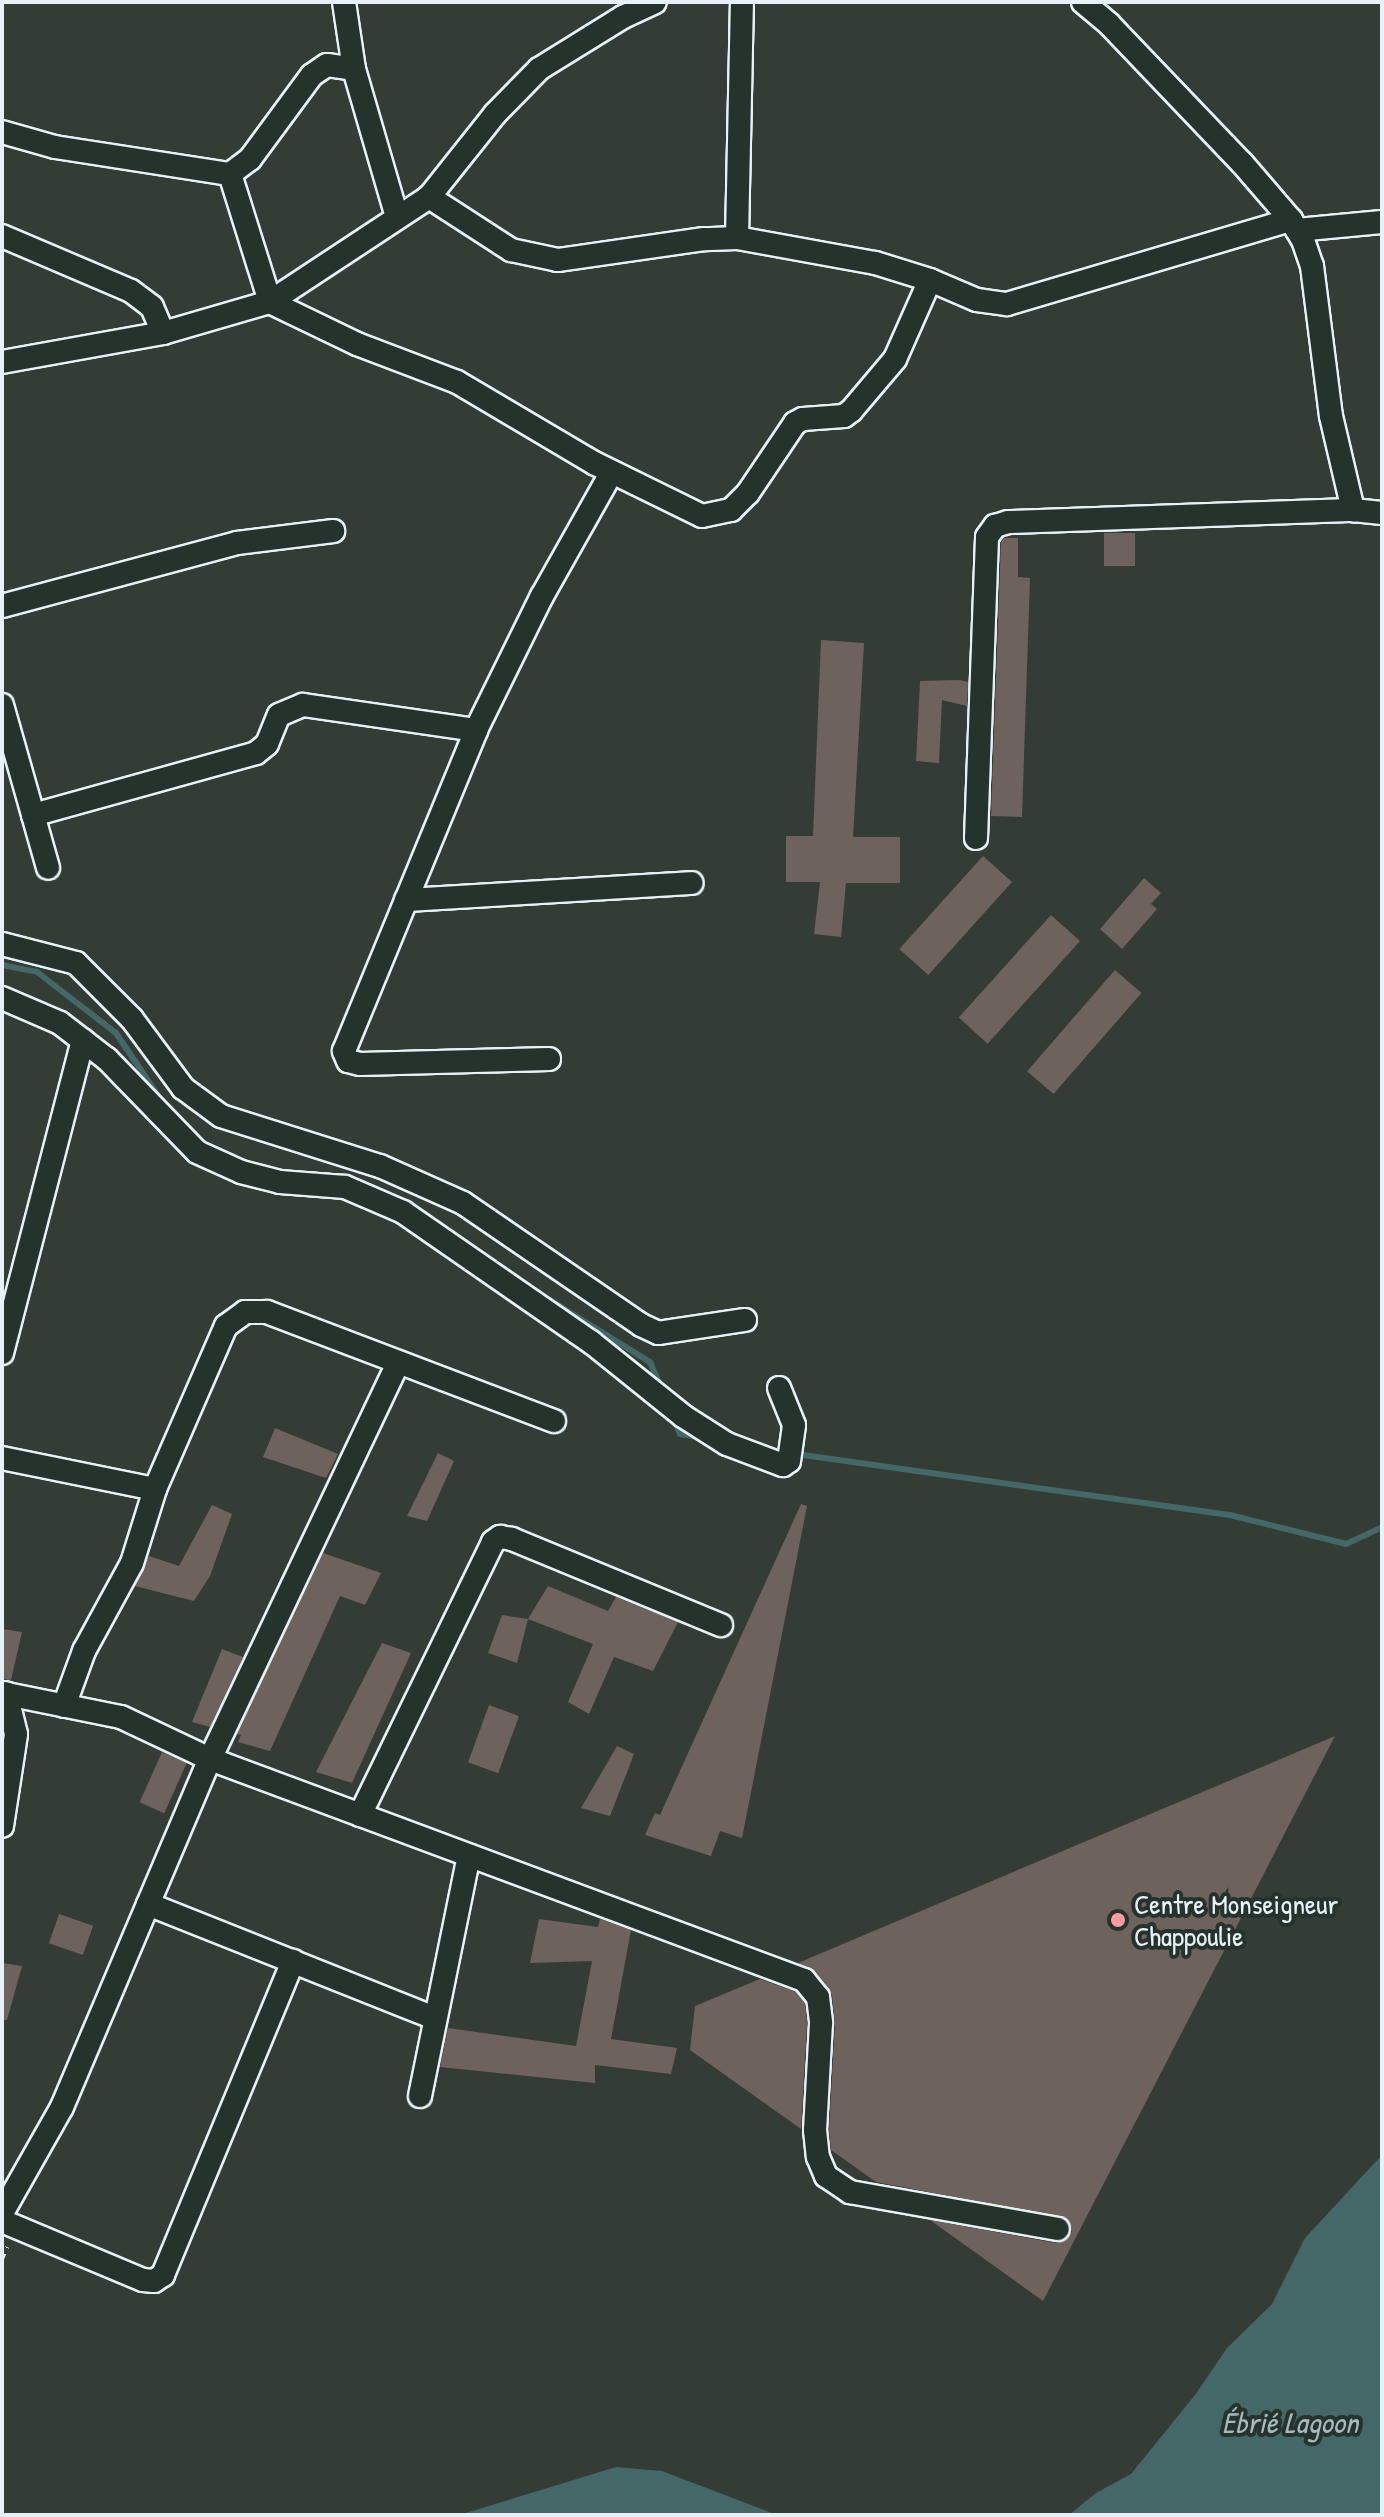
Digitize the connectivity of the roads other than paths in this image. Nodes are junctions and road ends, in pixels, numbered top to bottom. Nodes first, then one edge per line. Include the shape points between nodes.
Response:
1 (344, 2) edge
2 (655, 2) edge
3 (742, 2) edge
4 (1083, 2) edge
5 (354, 69) junction
6 (2, 132) edge
7 (230, 174) junction
8 (429, 197) junction
9 (397, 217) junction
10 (1382, 222) edge
11 (1294, 225) junction
12 (2, 236) edge
13 (737, 238) junction
14 (930, 280) junction
15 (270, 302) junction
16 (163, 333) junction
17 (2, 362) edge
18 (612, 472) junction
19 (1353, 510) junction
20 (1382, 513) edge
21 (333, 531) dead end
22 (2, 606) edge
23 (2, 705) edge
24 (476, 730) junction
25 (33, 815) junction
26 (976, 838) dead end
27 (48, 868) dead end
28 (691, 883) dead end
29 (406, 900) junction
30 (2, 944) edge
31 (2, 998) edge
32 (83, 1040) junction
33 (549, 1059) dead end
34 (7, 1309) edge
35 (745, 1320) dead end
36 (2, 1353) edge
37 (398, 1363) junction
38 (779, 1388) dead end
39 (554, 1421) dead end
40 (2, 1458) edge
41 (155, 1489) junction
42 (721, 1625) dead end
43 (4, 1693) edge
44 (64, 1706) junction
45 (210, 1759) junction
46 (360, 1815) junction
47 (2, 1826) edge
48 (469, 1856) junction
49 (148, 1904) junction
50 (293, 1961) junction
51 (434, 2018) junction
52 (420, 2096) dead end
53 (2, 2213) edge
54 (2, 2221) edge
55 (1058, 2229) dead end

1 - 5 street
2 - 8 street via 539,69 495,114
3 - 13 street
4 - 11 street via 1242,163
5 - 7 street via 327,65 312,75 250,159
5 - 9 street
6 - 7 street via 55,147
7 - 15 street
8 - 9 street
8 - 13 street via 511,250 558,260
9 - 15 street
10 - 11 street
11 - 14 street via 1007,304 991,305
11 - 19 street via 1312,266 1331,416
12 - 16 street via 131,291 152,307
13 - 14 street via 875,263
14 - 18 street via 895,359 851,411 795,423 731,510 702,516
15 - 16 street
15 - 18 street via 357,344 457,382
16 - 17 street
18 - 24 street via 542,596
19 - 20 street
19 - 26 street via 995,526 987,537
21 - 22 street via 237,543
23 - 25 street
24 - 25 street via 303,705 279,715 267,744 256,753
24 - 29 street
25 - 27 street
28 - 29 street
29 - 33 street via 344,1051 348,1061
30 - 35 street via 76,963 132,1019 183,1088 221,1116 380,1166 463,1203 658,1333
31 - 32 street via 60,1023
32 - 34 street
32 - 38 street via 197,1152 280,1182 345,1187 403,1212 591,1342 683,1416 727,1444 783,1465 789,1461 794,1425
34 - 36 street
37 - 39 street
37 - 41 street via 267,1312 245,1312 226,1326
37 - 45 street
40 - 41 street
41 - 44 street via 132,1563 84,1651
42 - 46 street via 500,1537 493,1542
43 - 44 street
43 - 47 street via 16,1734
44 - 45 street via 121,1717
45 - 46 street
45 - 49 street
46 - 48 street
48 - 51 street
48 - 55 street via 804,1980 818,1997 821,2023 818,2157 826,2176 850,2192
49 - 50 street
49 - 53 street via 62,2107
50 - 51 street
50 - 54 street via 163,2275 143,2280
51 - 52 street

